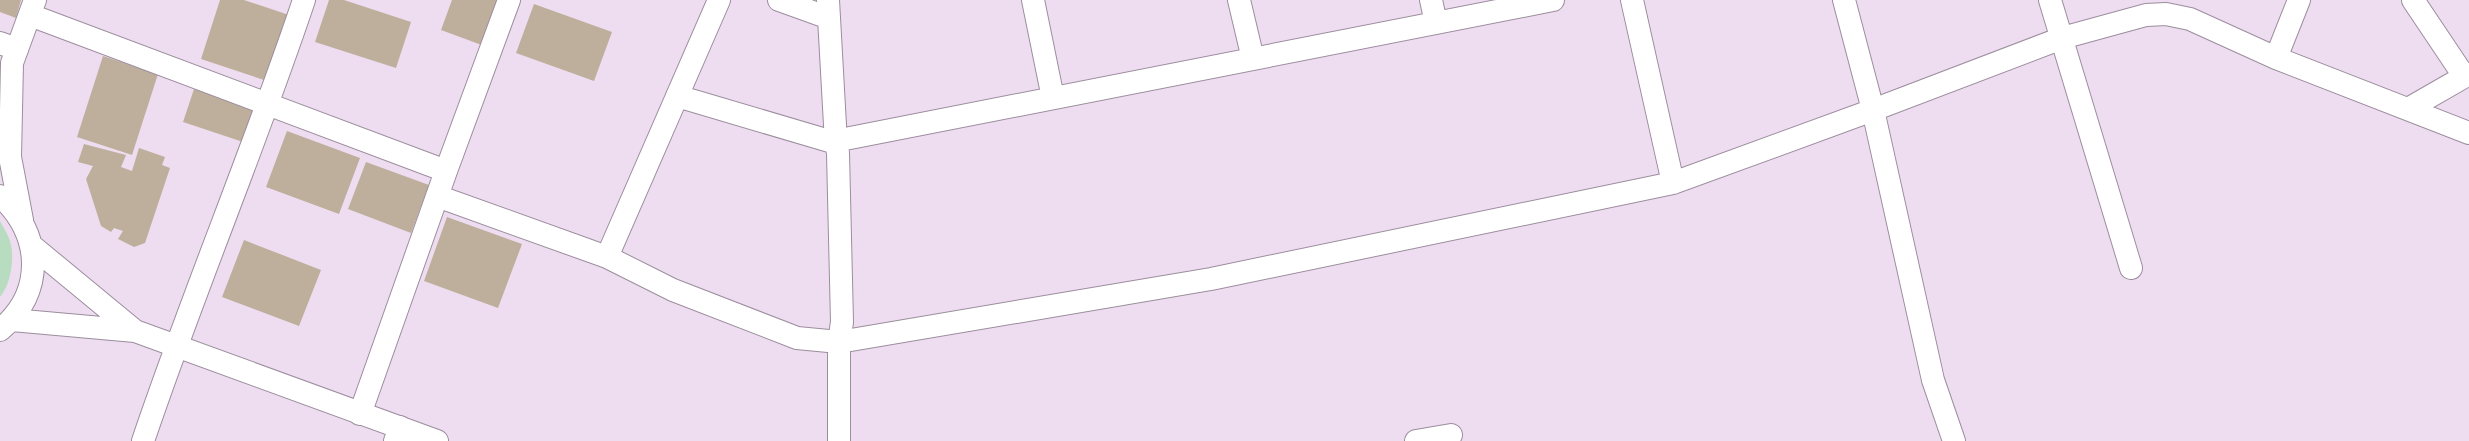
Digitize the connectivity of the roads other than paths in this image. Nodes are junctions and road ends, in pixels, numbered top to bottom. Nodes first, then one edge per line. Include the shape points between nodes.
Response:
1 (304, 0) edge
2 (509, 0) edge
3 (719, 0) edge
4 (779, 0) edge
5 (1032, 0) edge
6 (1240, 0) edge
7 (1431, 0) edge
8 (1553, 0) edge
9 (1632, 0) edge
10 (1844, 0) edge
11 (2050, 0) edge
12 (2299, 0) edge
13 (2413, 0) edge
14 (32, 8) edge
15 (829, 9) edge
16 (1436, 23) junction
17 (2062, 38) junction
18 (7, 58) edge
19 (2276, 58) junction
20 (1253, 59) junction
21 (2467, 75) edge
22 (677, 96) junction
23 (1053, 98) junction
24 (269, 104) junction
25 (2408, 109) junction
26 (1874, 110) junction
27 (2469, 134) edge
28 (836, 143) junction
29 (446, 171) junction
30 (1673, 183) junction
31 (0, 196) edge
32 (437, 196) junction
33 (22, 220) junction
34 (32, 246) junction
35 (607, 257) junction
36 (2131, 268) dead end
37 (6, 325) edge
38 (135, 331) junction
39 (839, 342) junction
40 (175, 346) junction
41 (360, 414) junction
42 (397, 434) edge
43 (1451, 435) dead end
44 (142, 441) edge
45 (437, 441) edge
46 (839, 441) edge
47 (1416, 441) edge
48 (1954, 441) edge

1 - 24 street
2 - 29 street
3 - 22 street
4 - 15 street
5 - 23 street
6 - 20 street
7 - 16 street
8 - 16 street
9 - 30 street
10 - 26 street
11 - 17 street
12 - 19 street
13 - 21 street
14 - 18 street
14 - 24 street
15 - 28 street
16 - 20 street
17 - 19 street via 2146,15 2166,14 2190,19
17 - 26 street
17 - 36 street
18 - 33 street via 10,157
19 - 25 street
20 - 23 street
21 - 25 street
22 - 28 street
22 - 35 street
23 - 28 street via 844,139
24 - 29 street
24 - 40 street
25 - 27 street
26 - 30 street
26 - 48 street via 1933,380
28 - 39 street via 842,314
29 - 32 street
30 - 39 street via 1211,280
31 - 33 street
32 - 35 street
32 - 41 street
33 - 34 street
34 - 37 street via 33,272 27,298
34 - 38 street
35 - 39 street via 673,290 797,338
37 - 38 street
38 - 40 street
39 - 46 street
40 - 41 street
40 - 44 street
41 - 42 street
42 - 45 street
43 - 47 street

